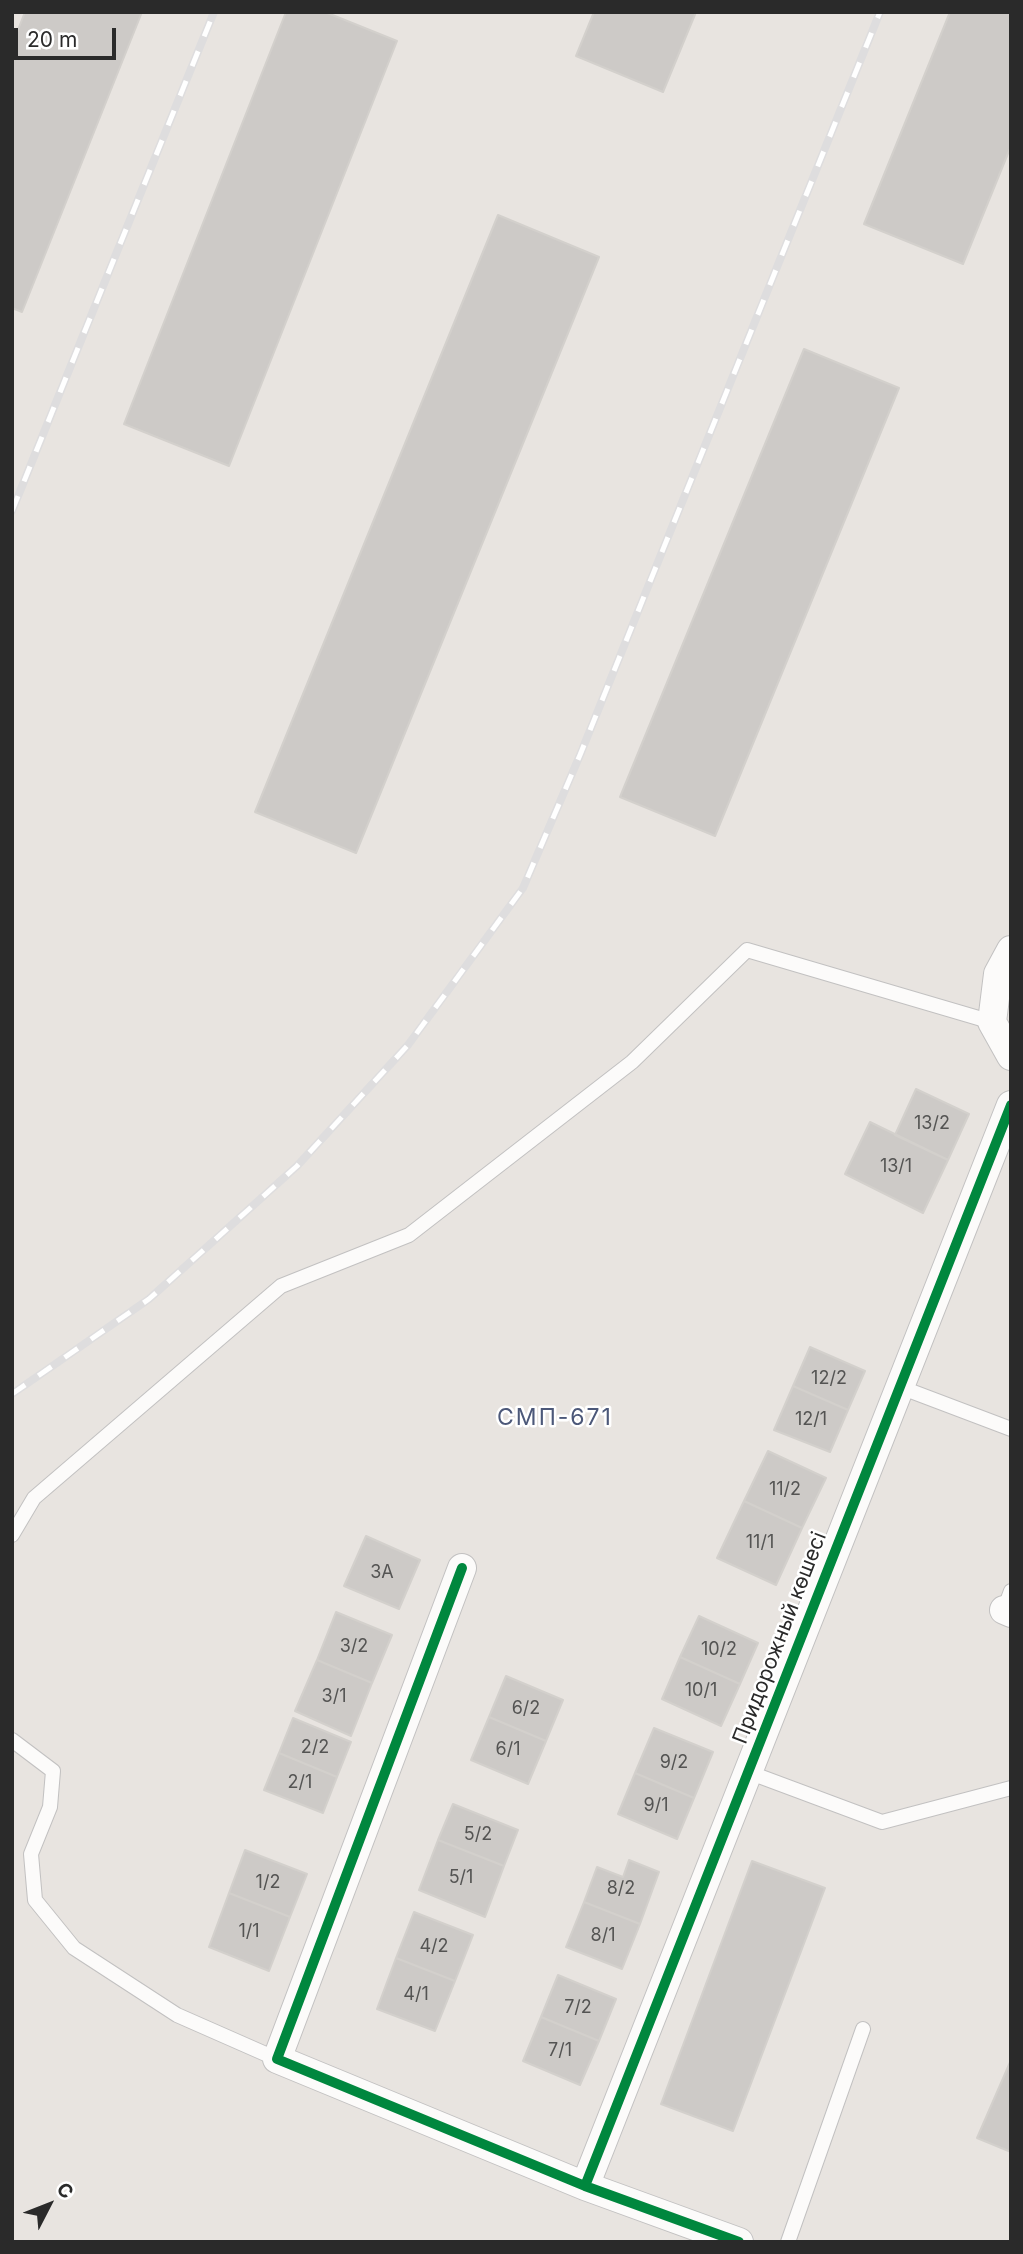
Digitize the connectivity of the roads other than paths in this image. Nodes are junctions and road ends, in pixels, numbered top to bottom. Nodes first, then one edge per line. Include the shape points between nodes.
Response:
1 (1011, 950) edge
2 (992, 1022) junction
3 (1011, 1056) edge
4 (1011, 1105) edge
5 (900, 1387) junction
6 (1011, 1429) edge
7 (12, 1535) edge
8 (462, 1568) dead end
9 (12, 1740) edge
10 (748, 1772) junction
11 (1011, 1788) edge
12 (863, 2029) dead end
13 (277, 2059) junction
14 (585, 2186) junction
15 (739, 2242) edge
16 (788, 2242) edge

1 - 2 street via 998,974
2 - 3 street
2 - 7 lane via 747,950 632,1062 409,1235 281,1286 34,1498
4 - 5 street, Придорожный көшесі
5 - 6 lane
5 - 10 street, Придорожный көшесі
8 - 13 street
9 - 13 lane via 53,1771 50,1807 31,1854 35,1900 74,1948 177,2015
10 - 11 lane via 882,1822
10 - 14 street, Придорожный көшесі
12 - 16 lane
13 - 14 street
14 - 15 street

